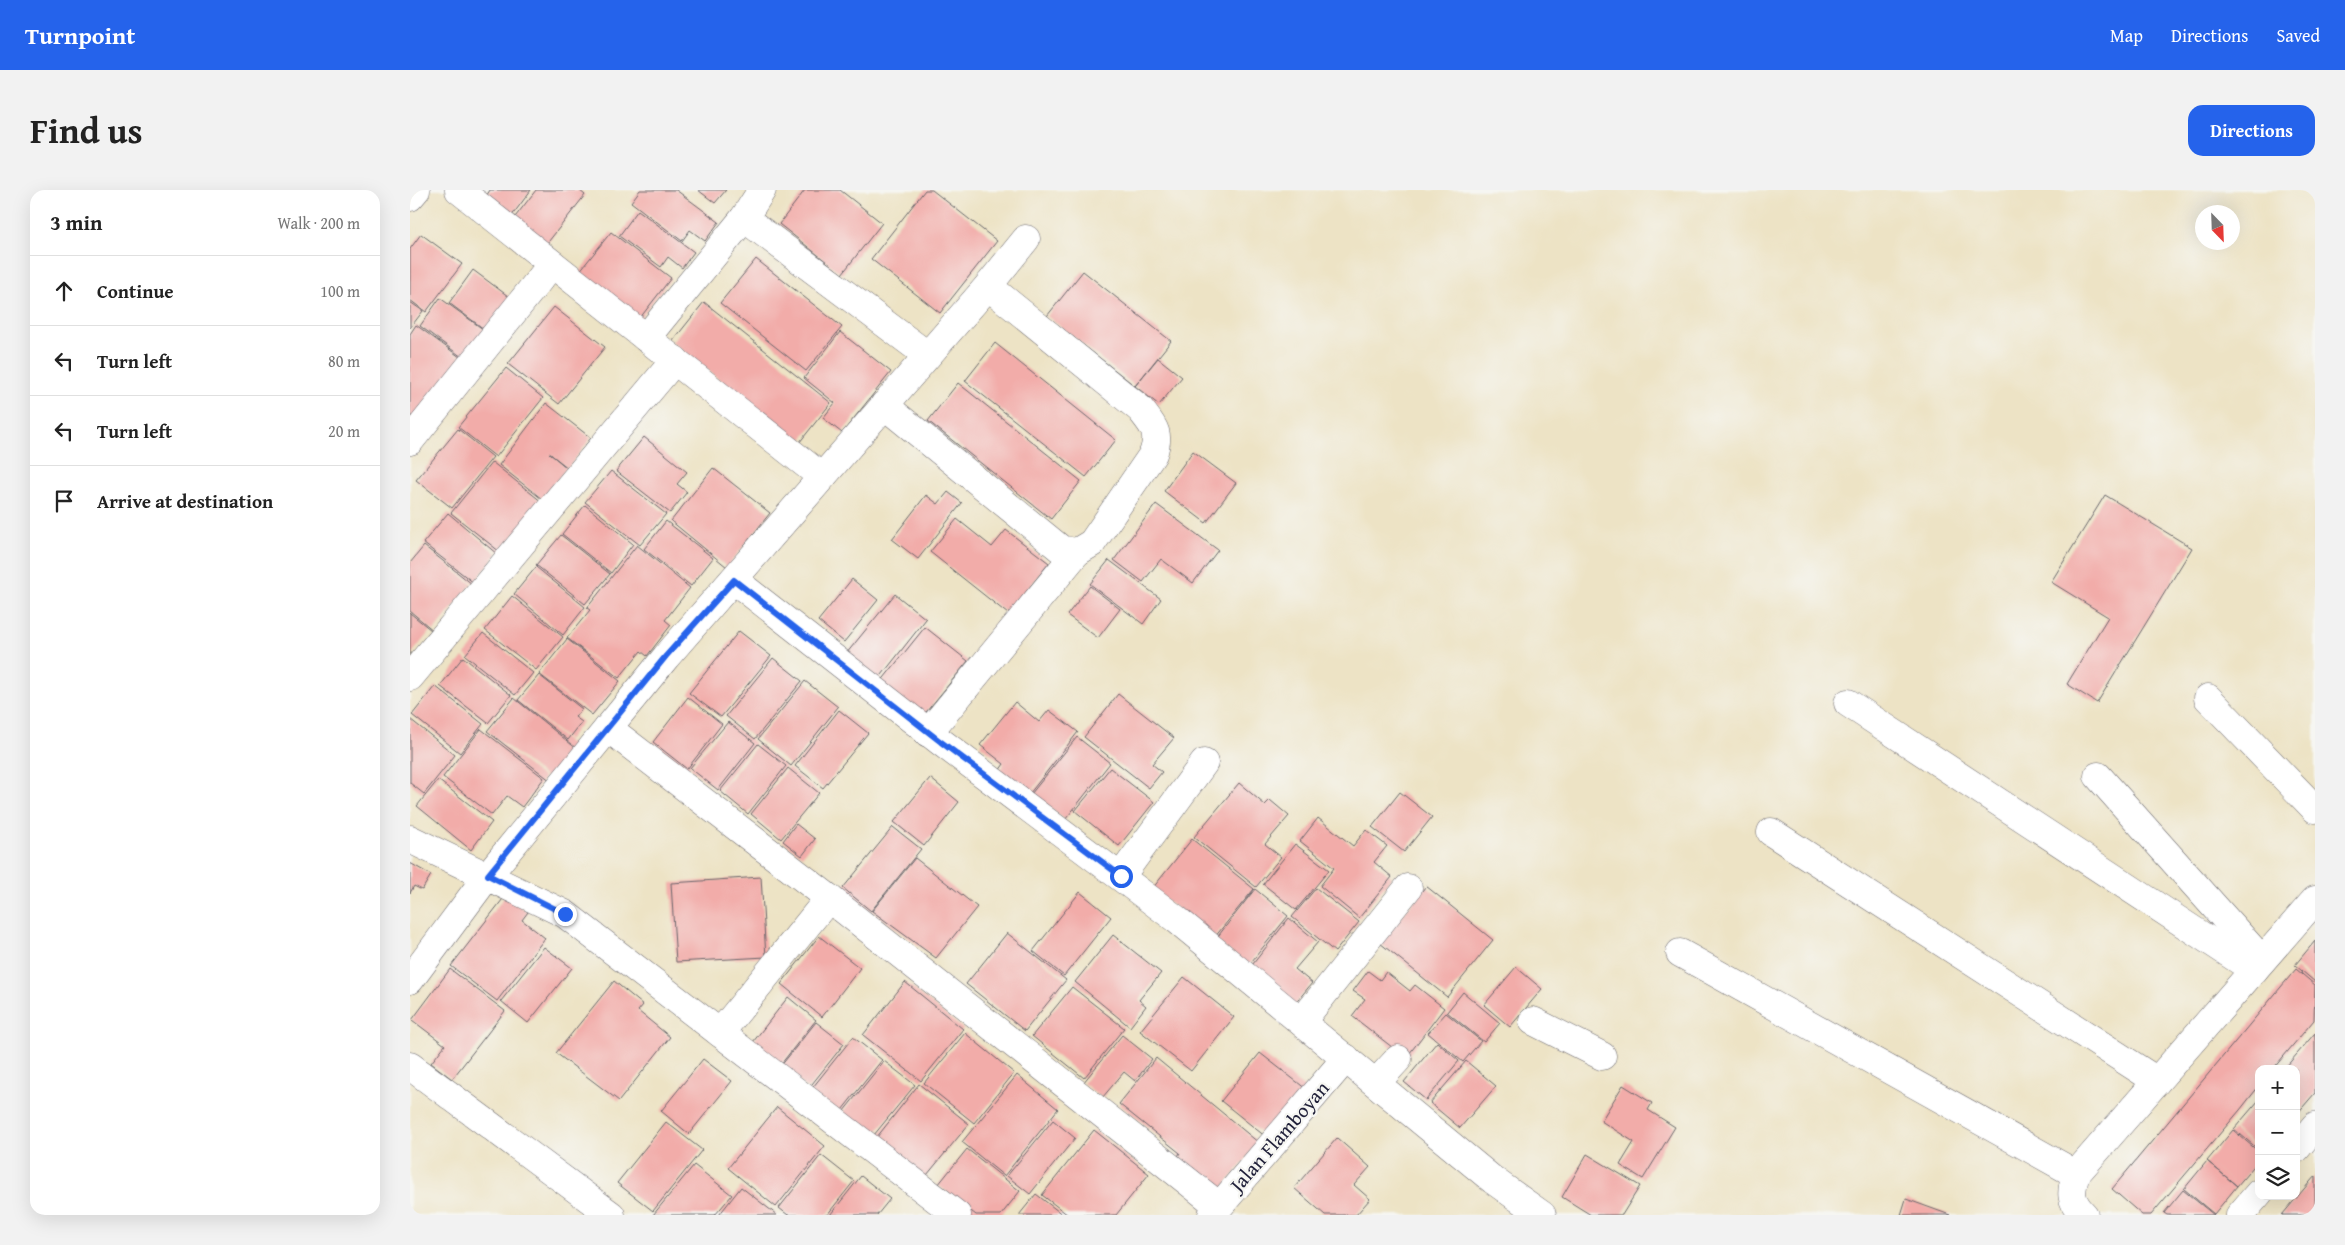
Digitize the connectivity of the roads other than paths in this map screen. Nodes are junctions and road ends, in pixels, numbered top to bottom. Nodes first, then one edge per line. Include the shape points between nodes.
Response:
1 (416, 190) edge
2 (459, 190) edge
3 (762, 190) edge
4 (410, 197) edge
5 (744, 218) junction
6 (1026, 239) dead end
7 (552, 264) junction
8 (988, 286) junction
9 (646, 338) junction
10 (927, 355) junction
11 (675, 360) junction
12 (884, 405) junction
13 (410, 441) edge
14 (822, 477) junction
15 (1077, 552) junction
16 (734, 580) junction
17 (410, 677) edge
18 (2208, 698) dead end
19 (1848, 703) dead end
20 (608, 728) junction
21 (928, 733) junction
22 (1204, 763) dead end
23 (2098, 776) dead end
24 (2315, 809) edge
25 (1771, 832) dead end
26 (410, 839) edge
27 (488, 875) junction
28 (1121, 876) junction
29 (1408, 888) dead end
30 (829, 898) junction
31 (2315, 900) edge
32 (1680, 953) dead end
33 (2258, 965) junction
34 (410, 980) edge
35 (1302, 1021) junction
36 (1533, 1021) dead end
37 (720, 1033) junction
38 (1602, 1056) dead end
39 (1346, 1058) junction
40 (1398, 1059) dead end
41 (410, 1066) edge
42 (2157, 1081) junction
43 (1376, 1083) junction
44 (2315, 1126) edge
45 (2300, 1143) edge
46 (2076, 1174) junction
47 (2255, 1198) edge
48 (1215, 1210) edge
49 (611, 1215) edge
50 (957, 1215) edge
51 (1542, 1215) edge
52 (2084, 1215) edge
53 (2240, 1215) edge

1 - 4 street
2 - 7 street
3 - 5 street
5 - 9 street
5 - 10 street
6 - 8 street
7 - 9 street
7 - 13 street
8 - 10 street
8 - 15 street via 1140,409 1154,427 1158,440 1153,454 1092,543
9 - 11 street
10 - 12 street
11 - 14 street
11 - 17 street
12 - 14 street
12 - 15 street via 1062,550
14 - 16 street
15 - 21 street
16 - 20 street via 666,656
16 - 21 street
18 - 24 street
19 - 33 street
20 - 27 street
20 - 30 street
21 - 28 street
22 - 28 street
23 - 33 street
25 - 42 street
26 - 27 street
27 - 34 street
27 - 37 street via 565,914
28 - 35 street
29 - 35 street
30 - 37 street
30 - 48 street
31 - 33 street
32 - 46 street
33 - 42 street
35 - 39 street
36 - 38 street
37 - 50 street
39 - 43 street
39 - 48 street, Jalan Flamboyan
40 - 43 street
41 - 49 street
42 - 46 street
43 - 51 street via 1492,1180
44 - 45 street
46 - 52 street via 2070,1192 2074,1205
47 - 53 street

